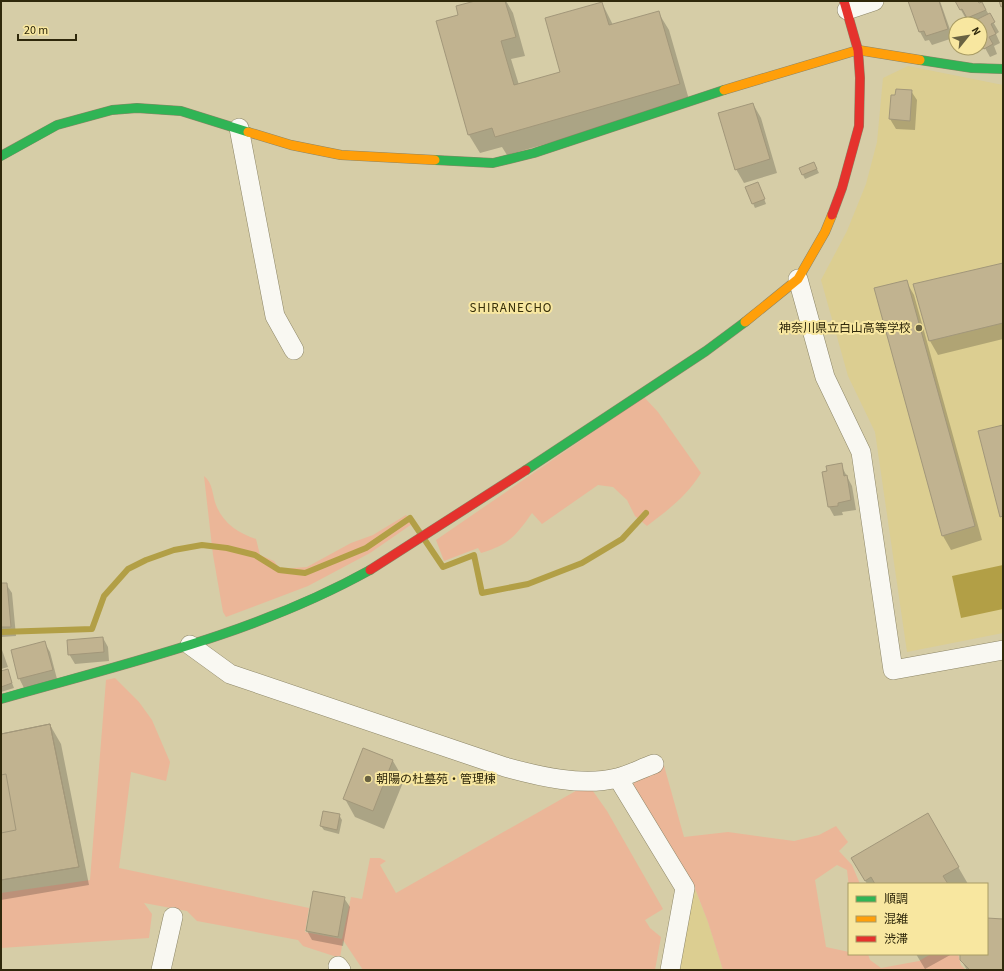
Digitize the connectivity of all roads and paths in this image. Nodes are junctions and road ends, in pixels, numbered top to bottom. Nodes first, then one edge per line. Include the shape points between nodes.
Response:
1 (874, 1) edge
2 (845, 6) edge
3 (858, 50) junction
4 (1003, 69) edge
5 (238, 128) junction
6 (1, 156) edge
7 (798, 280) junction
8 (294, 350) dead end
9 (190, 645) junction
10 (1003, 650) edge
11 (1, 698) edge
12 (654, 764) dead end
13 (618, 778) junction
14 (173, 917) dead end
15 (161, 970) edge
16 (670, 970) edge

1 - 2 street
2 - 3 street
3 - 4 street via 972,68
3 - 5 street via 726,89 534,154 493,163 341,154 292,145
3 - 7 street via 859,126 842,188 825,232
5 - 6 street via 181,111 137,108 112,110 57,125
5 - 8 street via 275,316
7 - 9 street via 706,351 391,558 346,584 298,606
7 - 10 street via 825,377 861,452 893,670
9 - 11 street
9 - 13 street via 230,674 505,767 565,780
12 - 13 street
13 - 16 street via 685,888
14 - 15 street

